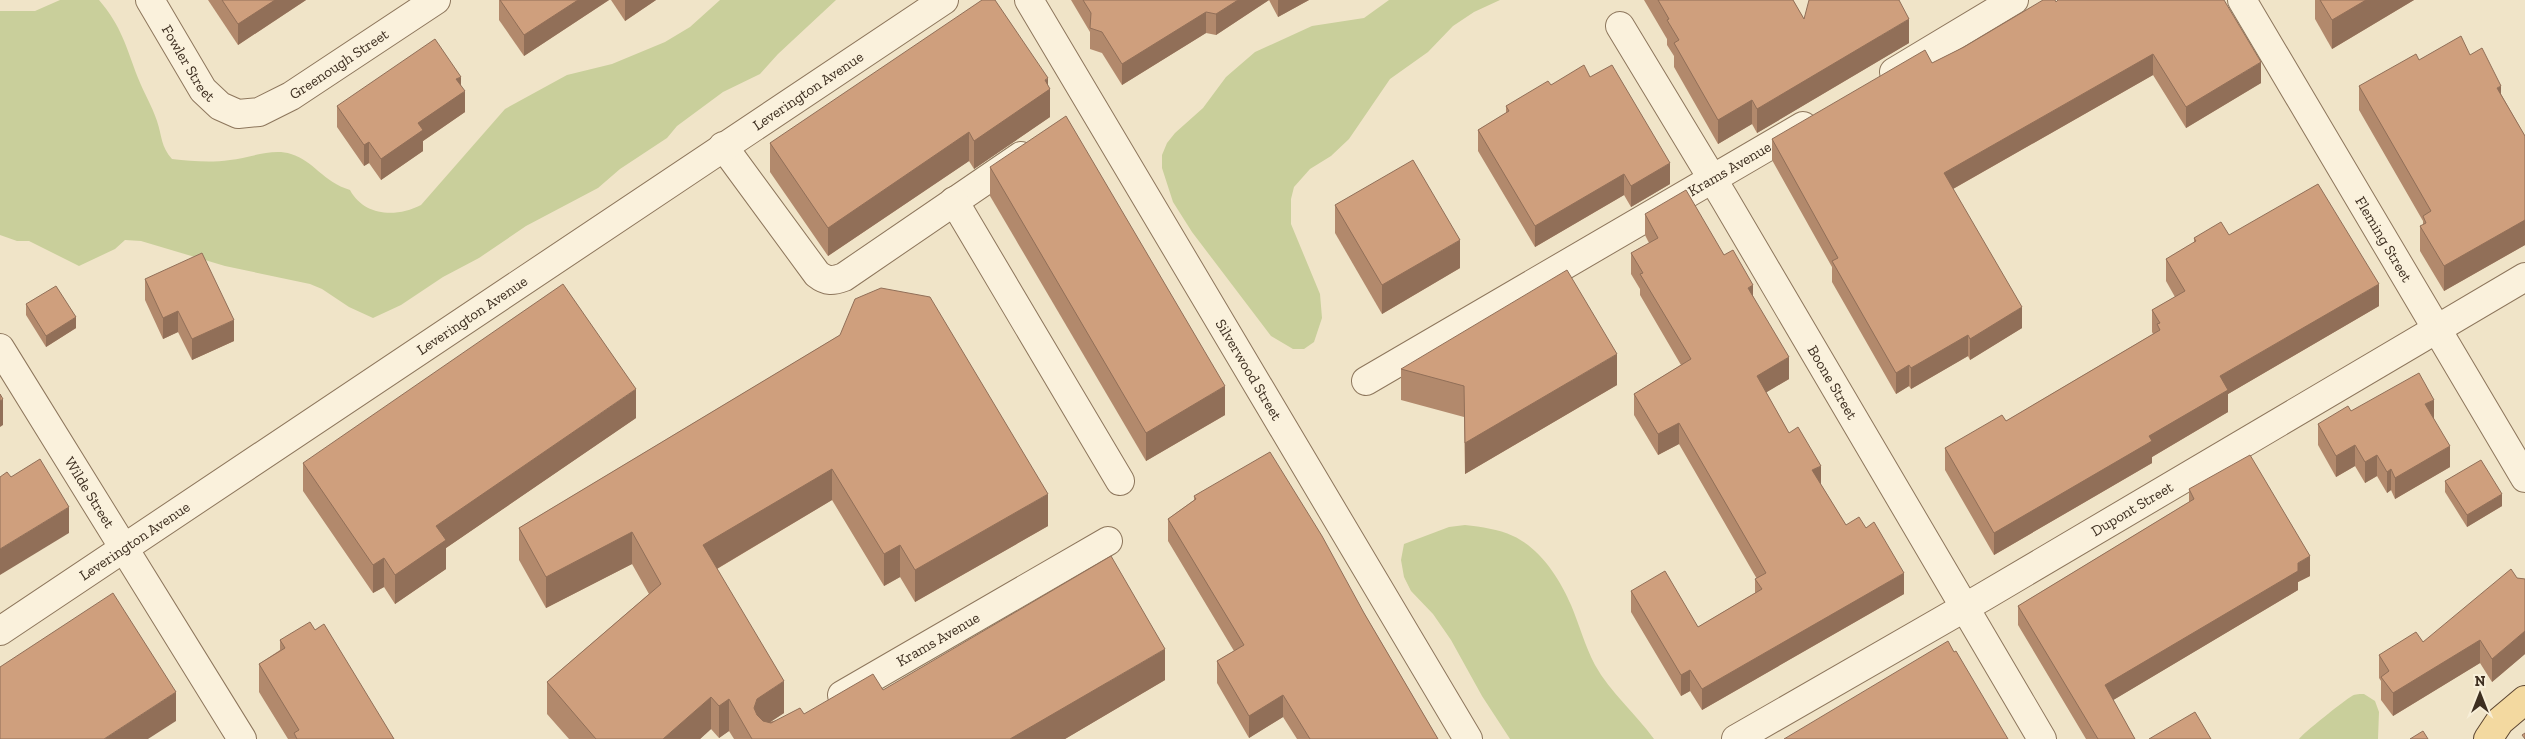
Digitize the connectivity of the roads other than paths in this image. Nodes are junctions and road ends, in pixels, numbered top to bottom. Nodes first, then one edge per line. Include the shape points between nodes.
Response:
1 (150, 0) edge
2 (436, 0) edge
3 (944, 0) edge
4 (1029, 0) edge
5 (2014, 0) edge
6 (2242, 0) edge
7 (1620, 26) dead end
8 (1868, 87) edge
9 (1826, 112) edge
10 (238, 114) joint
11 (1041, 142) edge
12 (723, 146) junction
13 (1713, 179) junction
14 (954, 201) junction
15 (2525, 277) edge
16 (2436, 330) junction
17 (0, 348) edge
18 (1366, 381) dead end
19 (2525, 478) edge
20 (1120, 481) dead end
21 (1108, 541) dead end
22 (124, 548) junction
23 (1964, 607) junction
24 (0, 631) edge
25 (2525, 700) edge
26 (818, 710) edge
27 (242, 739) edge
28 (1468, 739) edge
29 (1736, 739) edge
30 (2042, 739) edge
31 (2488, 739) edge

1 - 10 street, Fowler Street via 203,90 220,106
2 - 10 street, Greenough Street via 291,96 259,112
3 - 12 street, Leverington Avenue
4 - 28 street, Silverwood Street
5 - 8 street
6 - 16 street, Fleming Street
7 - 13 street, Boone Street
9 - 13 street, Krams Avenue
11 - 14 street
12 - 14 street via 824,280 835,281 844,276
12 - 22 street, Leverington Avenue
13 - 18 street, Krams Avenue
13 - 23 street, Boone Street
14 - 20 street
15 - 16 street, Dupont Street
16 - 19 street, Fleming Street
16 - 23 street, Dupont Street
17 - 22 street, Wilde Street
21 - 26 street, Krams Avenue
22 - 24 street, Leverington Avenue
22 - 27 street, Wilde Street
23 - 29 street, Dupont Street
23 - 30 street, Boone Street
25 - 31 main road via 2500,721

